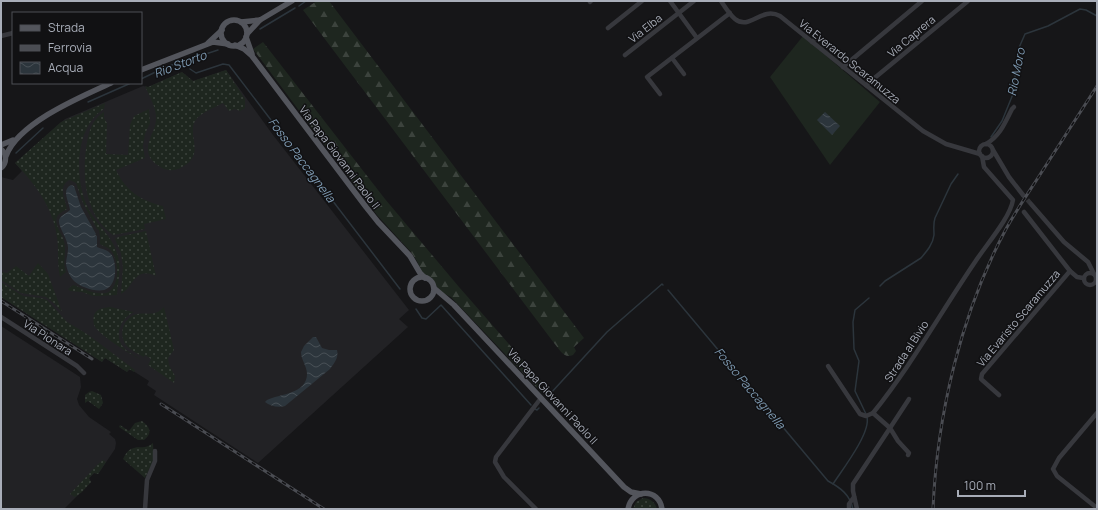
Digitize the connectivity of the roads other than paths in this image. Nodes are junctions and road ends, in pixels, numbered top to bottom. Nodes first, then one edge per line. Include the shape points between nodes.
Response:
1 (292, 1) edge
2 (642, 1) edge
3 (670, 1) edge
4 (694, 1) edge
5 (721, 1) edge
6 (922, 1) edge
7 (968, 1) edge
8 (679, 13) junction
9 (730, 13) junction
10 (260, 20) junction
11 (241, 22) junction
12 (608, 28) dead end
13 (222, 30) junction
14 (12, 33) edge
15 (1, 36) edge
16 (247, 36) junction
17 (818, 36) dead end
18 (697, 38) junction
19 (812, 42) junction
20 (228, 44) junction
21 (204, 45) junction
22 (235, 45) junction
23 (625, 55) dead end
24 (252, 56) junction
25 (672, 58) junction
26 (844, 67) junction
27 (142, 70) edge
28 (684, 74) dead end
29 (96, 84) edge
30 (109, 84) edge
31 (866, 85) junction
32 (98, 89) junction
33 (660, 94) dead end
34 (1014, 107) dead end
35 (15, 139) junction
36 (993, 140) junction
37 (986, 144) junction
38 (1, 145) edge
39 (980, 148) junction
40 (992, 148) junction
41 (1, 149) edge
42 (972, 151) junction
43 (6, 156) junction
44 (985, 156) junction
45 (998, 157) junction
46 (1, 168) edge
47 (1023, 195) tunnel mouth
48 (1031, 204) tunnel mouth
49 (1024, 212) dead end
50 (1090, 264) junction
51 (416, 266) junction
52 (1070, 270) junction
53 (1087, 273) junction
54 (1096, 277) edge
55 (425, 278) junction
56 (1083, 278) junction
57 (414, 281) junction
58 (1095, 286) edge
59 (434, 288) junction
60 (430, 298) junction
61 (450, 301) junction
62 (1, 317) edge
63 (828, 366) dead end
64 (84, 373) dead end
65 (999, 395) dead end
66 (541, 398) junction
67 (909, 399) dead end
68 (1097, 413) edge
69 (870, 415) junction
70 (890, 428) junction
71 (155, 451) dead end
72 (908, 455) dead end
73 (624, 488) junction
74 (641, 494) junction
75 (852, 499) junction
76 (628, 507) edge
77 (1097, 508) edge
78 (145, 509) edge
79 (536, 509) edge
80 (662, 509) edge
81 (849, 509) edge
82 (857, 509) edge

1 - 10 main road
2 - 12 street
3 - 8 street
4 - 8 street, Via Elba
5 - 9 street, Via Everardo Scaramuzza
6 - 26 street
7 - 31 street, Via Caprera
8 - 18 street
8 - 23 street, Via Elba
9 - 18 street
9 - 19 street, Via Everardo Scaramuzza via 737,20 745,22 764,14 774,13
10 - 11 main road
10 - 16 main road
11 - 13 main road via 229,21
11 - 16 main road via 246,27
13 - 20 main road via 222,37
13 - 21 main road
14 - 15 street
16 - 22 main road via 242,43
16 - 24 main road, Via Papa Giovanni Paolo II
17 - 19 street
18 - 25 street
19 - 26 street, Via Everardo Scaramuzza
20 - 21 main road via 217,42
20 - 22 main road
21 - 27 main road
22 - 24 main road, Via Papa Giovanni Paolo II
24 - 51 main road, Via Papa Giovanni Paolo II via 366,207
25 - 28 street
25 - 33 street via 647,78
26 - 31 street, Via Everardo Scaramuzza
29 - 32 street
30 - 32 main road
31 - 42 street, Via Everardo Scaramuzza via 930,136 946,144
32 - 35 main road via 45,117
34 - 36 street
35 - 38 main road
35 - 43 main road
36 - 37 street
36 - 40 street
37 - 39 street
37 - 40 street
39 - 42 street
39 - 44 street
40 - 44 street
40 - 45 street
41 - 43 main road
42 - 44 street
43 - 46 main road
44 - 45 street
44 - 69 street, Strada al Bivio via 986,169 1013,200 1007,215 903,373
45 - 47 street
48 - 50 street via 1064,242
49 - 52 street, Via Evaristo Scaramuzza
50 - 53 street
50 - 54 street
51 - 55 main road, Via Papa Giovanni Paolo II
51 - 57 main road
52 - 56 street, Via Evaristo Scaramuzza
52 - 65 street, Via Evaristo Scaramuzza via 982,374 981,379
53 - 54 street
53 - 56 street
54 - 58 street, Via Evaristo Scaramuzza
55 - 57 main road
55 - 59 main road via 432,282
56 - 58 street, Via Evaristo Scaramuzza via 1086,284
57 - 60 main road via 410,290 413,297 422,302
59 - 60 main road
59 - 61 main road, Via Papa Giovanni Paolo II
60 - 61 main road via 441,297
61 - 66 main road, Via Papa Giovanni Paolo II
62 - 64 street, Via Pionara
63 - 69 street via 860,414
66 - 73 main road, Via Papa Giovanni Paolo II
66 - 79 street via 496,457 495,462 504,477
67 - 70 street
68 - 77 street via 1059,458 1053,469 1057,476
69 - 70 street
70 - 72 street via 898,441 910,452
70 - 75 street via 855,481
71 - 78 street via 155,461 146,480
73 - 74 main road, Via Papa Giovanni Paolo II
73 - 76 main road, Via Papa Giovanni Paolo II
74 - 76 main road via 633,498
74 - 80 main road, Via Papa Giovanni Paolo II via 656,497
75 - 81 street
75 - 82 street

